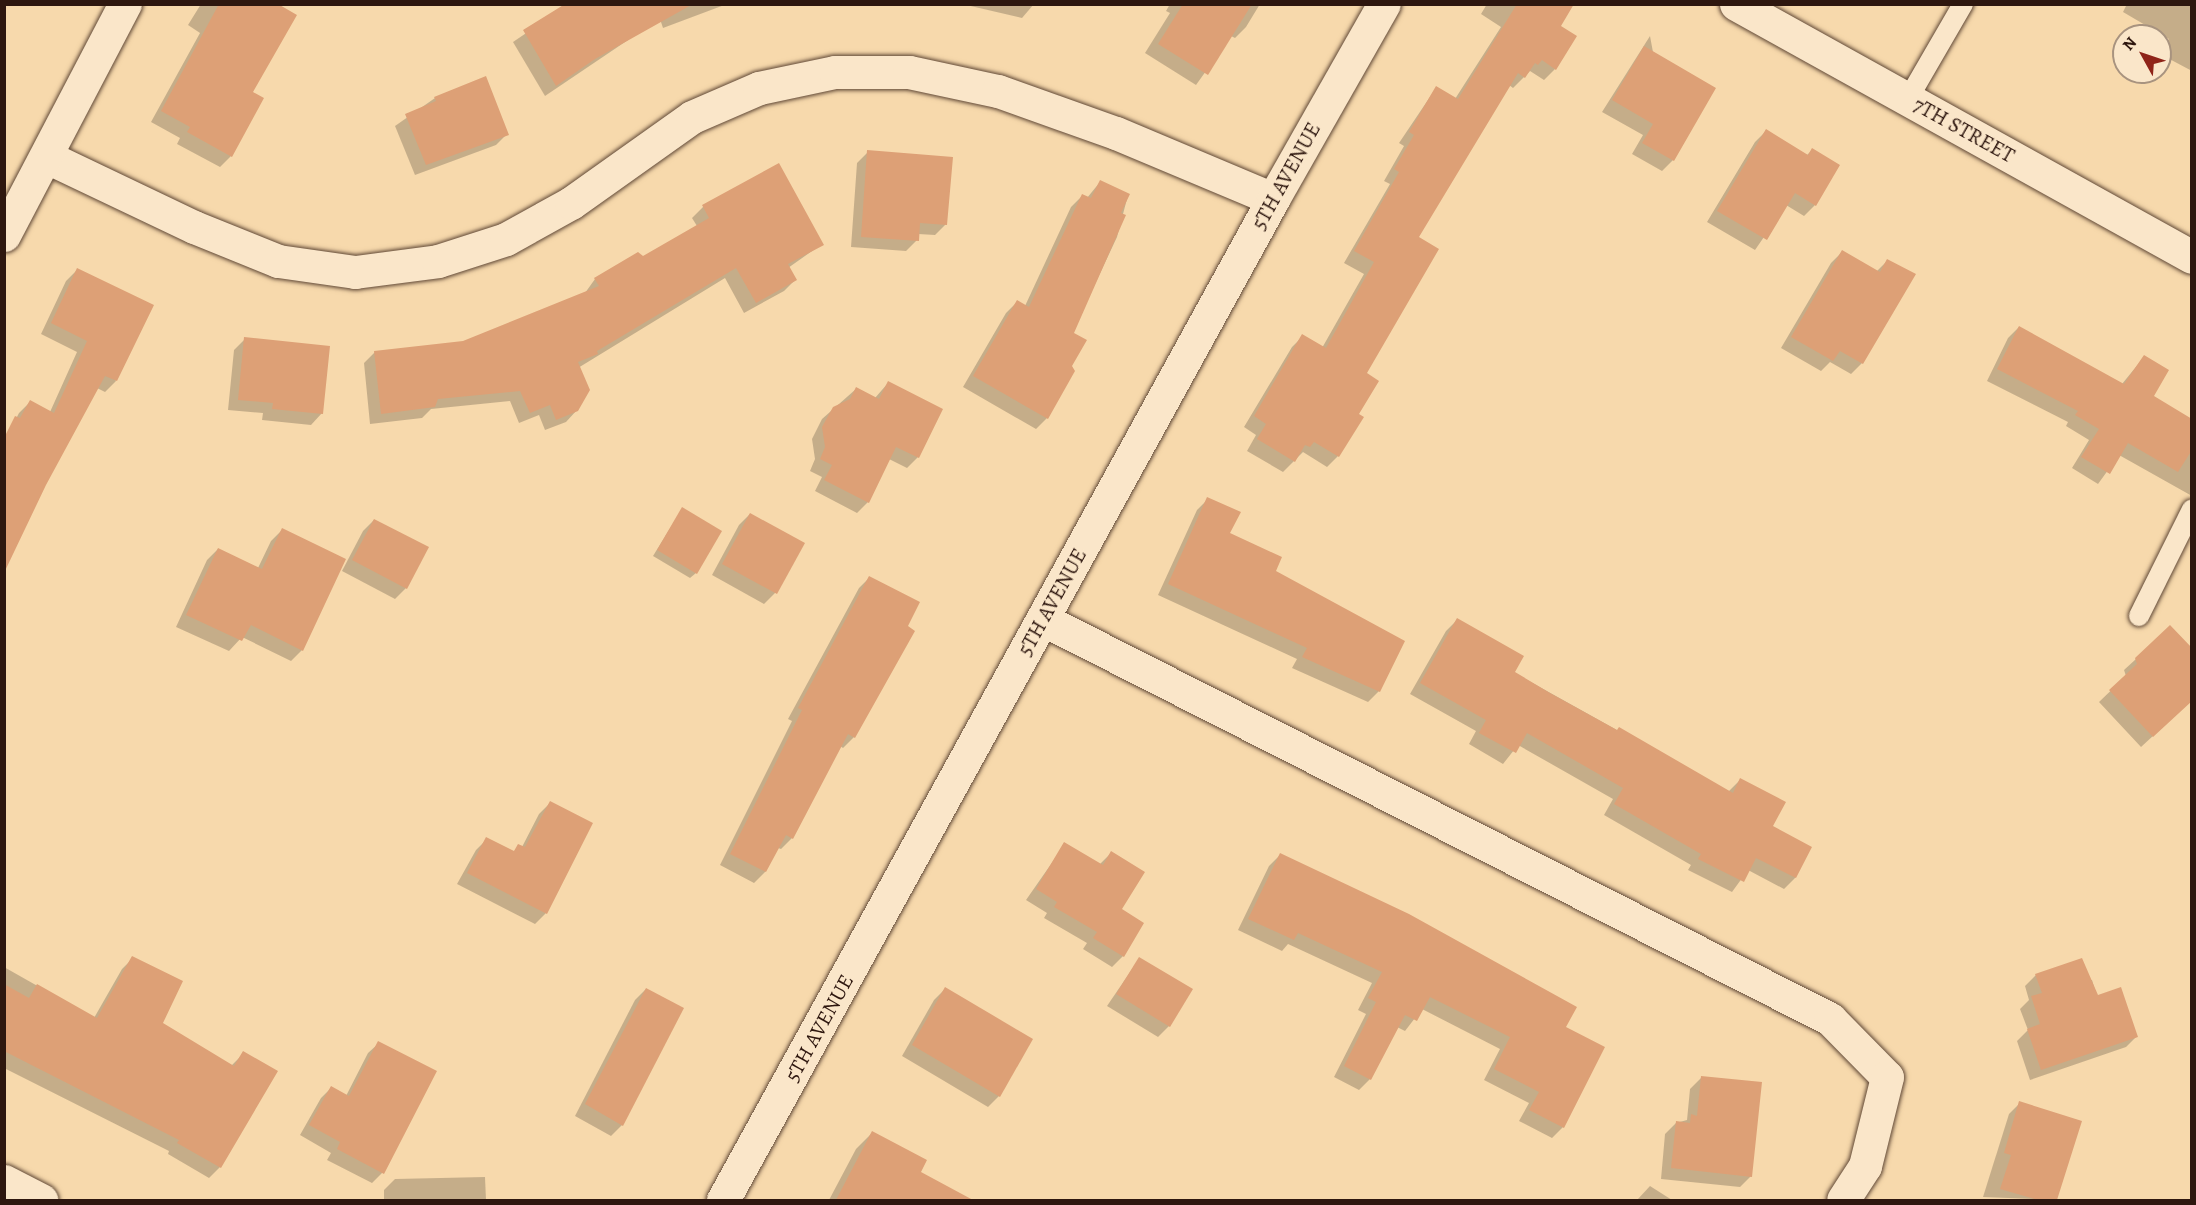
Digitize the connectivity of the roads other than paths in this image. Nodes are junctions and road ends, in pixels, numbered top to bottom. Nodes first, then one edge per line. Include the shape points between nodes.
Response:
1 (125, 4) edge
2 (1384, 4) edge
3 (1736, 4) edge
4 (1963, 4) edge
5 (1908, 99) junction
6 (47, 157) junction
7 (1273, 199) junction
8 (4, 235) edge
9 (2192, 257) edge
10 (2192, 509) edge
11 (2139, 616) dead end
12 (1042, 619) junction
13 (4, 1181) edge
14 (41, 1200) edge
15 (723, 1200) edge
16 (1843, 1200) edge

1 - 6 street
2 - 7 street, 5TH AVENUE
3 - 5 street, 7TH STREET
4 - 5 lane
5 - 9 street, 7TH STREET
6 - 7 street via 278,261 355,272 438,261 506,239 571,203 692,117 759,88 835,72 909,72 1030,103 1116,133
6 - 8 street
7 - 12 street, 5TH AVENUE
10 - 11 lane
12 - 15 street, 5TH AVENUE
12 - 16 street via 1830,1019 1887,1077 1865,1166
13 - 14 street

